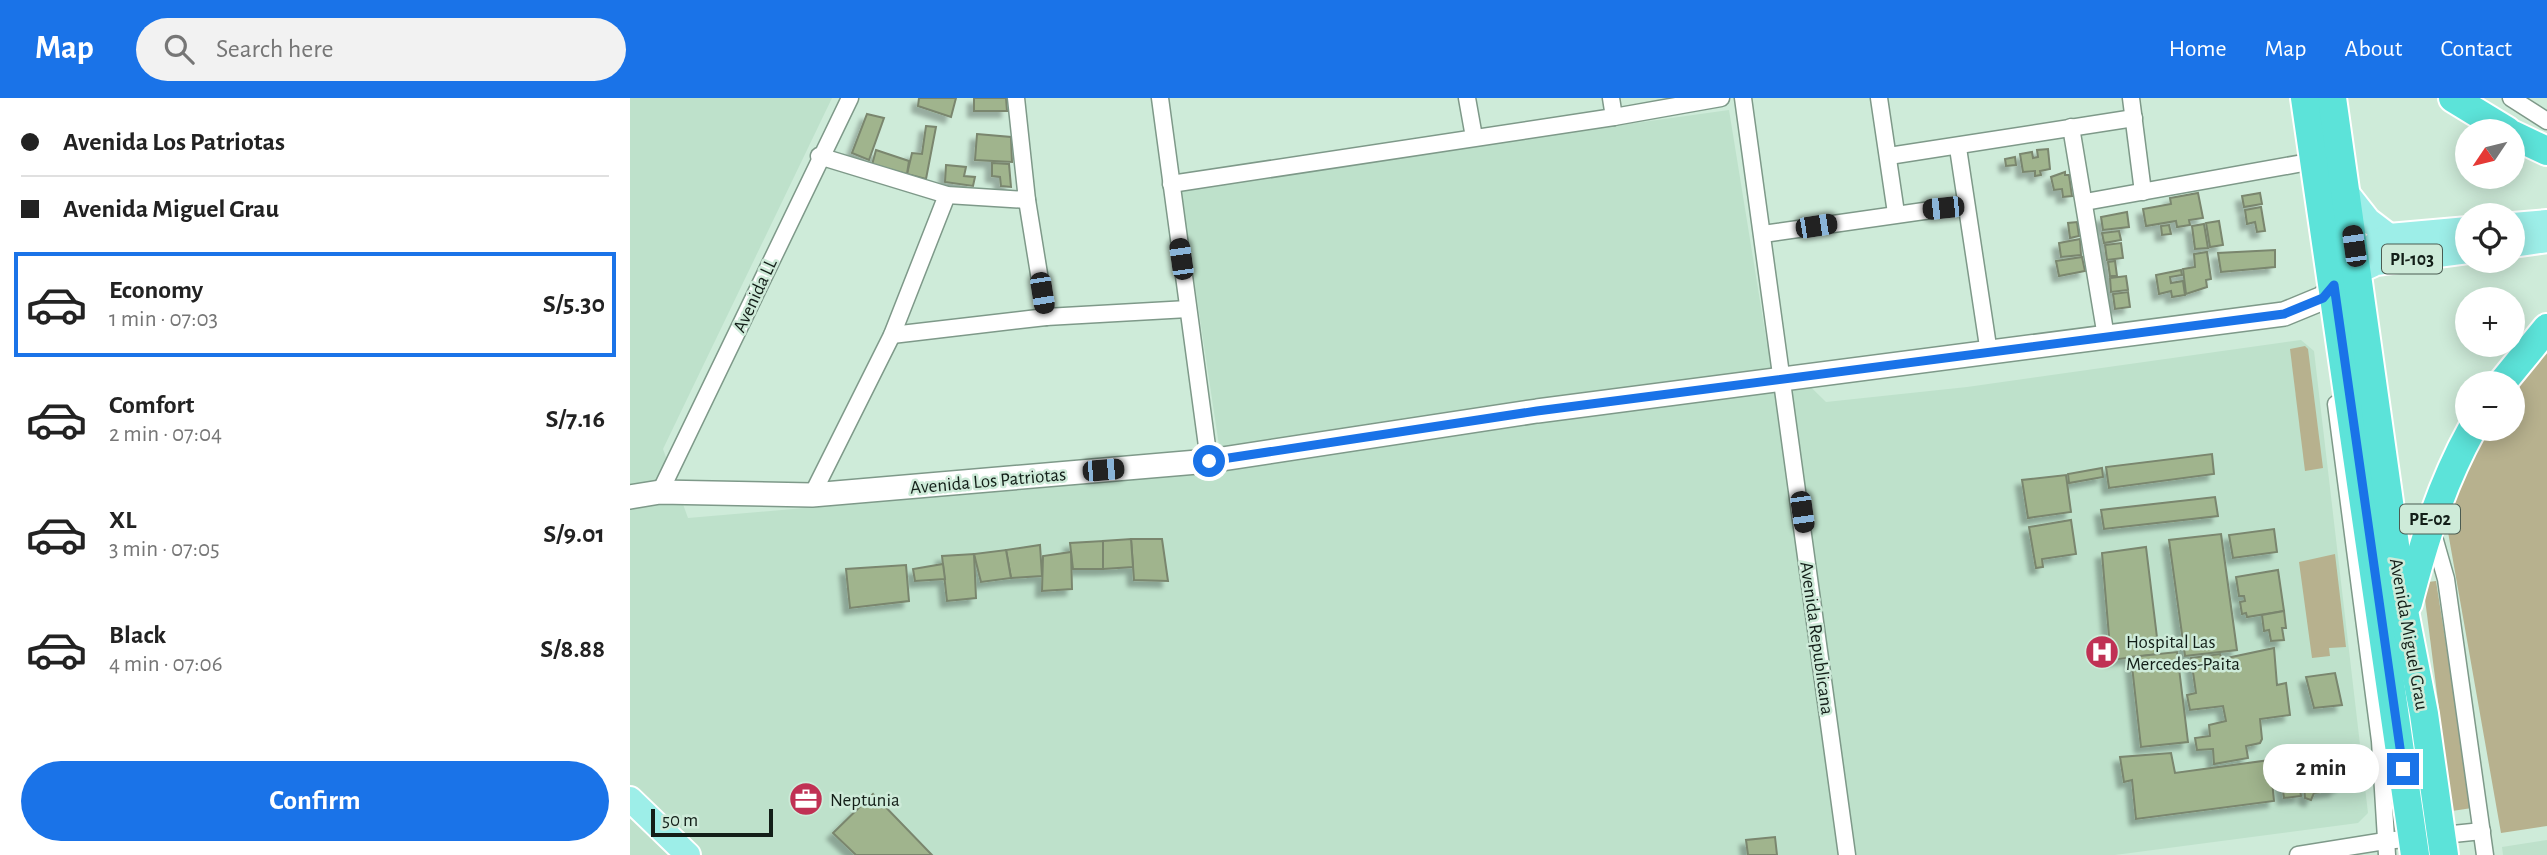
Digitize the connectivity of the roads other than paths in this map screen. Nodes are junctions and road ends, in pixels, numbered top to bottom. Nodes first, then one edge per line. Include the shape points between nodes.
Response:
1 (850, 98) edge
2 (1016, 98) edge
3 (1160, 98) edge
4 (1467, 98) edge
5 (1611, 98) edge
6 (1721, 98) edge
7 (1743, 98) edge
8 (1878, 98) edge
9 (2131, 98) edge
10 (2305, 98) edge
11 (2332, 98) edge
12 (2453, 98) edge
13 (2511, 98) edge
14 (1614, 117) junction
15 (2134, 118) junction
16 (2487, 119) edge
17 (2547, 121) edge
18 (2071, 127) junction
19 (1474, 137) junction
20 (2525, 141) edge
21 (1958, 148) junction
22 (2547, 151) edge
23 (820, 156) junction
24 (1889, 156) junction
25 (2314, 160) junction
26 (1171, 184) junction
27 (2143, 192) junction
28 (2346, 192) junction
29 (947, 195) junction
30 (1027, 200) junction
31 (2085, 202) junction
32 (1966, 205) junction
33 (1896, 213) junction
34 (2547, 222) edge
35 (2525, 224) edge
36 (2455, 230) edge
37 (1763, 234) junction
38 (2389, 236) junction
39 (2547, 240) edge
40 (2525, 243) edge
41 (2455, 253) edge
42 (2342, 269) junction
43 (1188, 309) junction
44 (1046, 317) junction
45 (2547, 328) edge
46 (892, 335) junction
47 (2106, 337) junction
48 (1989, 353) junction
49 (2512, 371) edge
50 (1784, 380) junction
51 (2466, 441) edge
52 (1209, 461) junction
53 (660, 492) junction
54 (812, 495) junction
55 (630, 497) edge
56 (2430, 521) junction
57 (2405, 616) junction
58 (630, 799) edge
59 (2482, 831) junction
60 (2428, 846) edge
61 (2344, 847) junction
62 (2386, 848) edge
63 (688, 855) edge
64 (1847, 855) edge
65 (2298, 855) edge
66 (2362, 855) edge
67 (2485, 855) edge

1 - 23 street, Avenida LL
2 - 30 street
3 - 26 street
4 - 19 street
5 - 14 street
6 - 14 street
7 - 37 street, Avenida Republicana
8 - 24 street
9 - 15 street
10 - 25 highway, PE-02
11 - 28 highway, PE-02
12 - 16 highway
13 - 17 street
14 - 19 street
15 - 18 street
15 - 27 street
18 - 21 street
18 - 31 street
19 - 26 street
20 - 22 highway
21 - 24 street
21 - 32 street
23 - 29 street
23 - 53 street, Avenida LL
24 - 33 street
25 - 27 street
25 - 42 highway, PE-02
25 - 42 street via 2310,205
26 - 43 street
27 - 31 street
28 - 38 main road, PI-103 via 2368,220
28 - 42 highway, PE-02
29 - 30 street
29 - 46 street
30 - 44 street
31 - 47 street
32 - 33 street
32 - 48 street
33 - 37 street
34 - 35 main road
36 - 38 main road, PI-103
37 - 50 street, Avenida Republicana
38 - 42 main road, PI-103
39 - 40 main road
41 - 42 main road, PI-103
42 - 47 street, Avenida Los Patriotas via 2284,314
42 - 57 highway, Avenida Miguel Grau / PE-02
42 - 60 highway, Avenida Miguel Grau / PE-02
42 - 62 street
43 - 44 street
43 - 52 street
44 - 46 street
45 - 49 highway
46 - 54 street
47 - 48 street, Avenida Los Patriotas
48 - 50 street, Avenida Los Patriotas
50 - 52 street, Avenida Los Patriotas via 1537,411
50 - 64 street, Avenida Republicana
51 - 56 highway, PE-02
52 - 54 street, Avenida Los Patriotas
53 - 54 street, Avenida Los Patriotas
53 - 55 street, Avenida Los Patriotas
56 - 57 highway, PE-02
56 - 59 street via 2446,579
57 - 60 highway, Avenida Miguel Grau / PE-02 via 2424,713
58 - 63 main road
59 - 60 street
59 - 67 street
60 - 62 street
61 - 62 street
61 - 65 street
61 - 66 street

